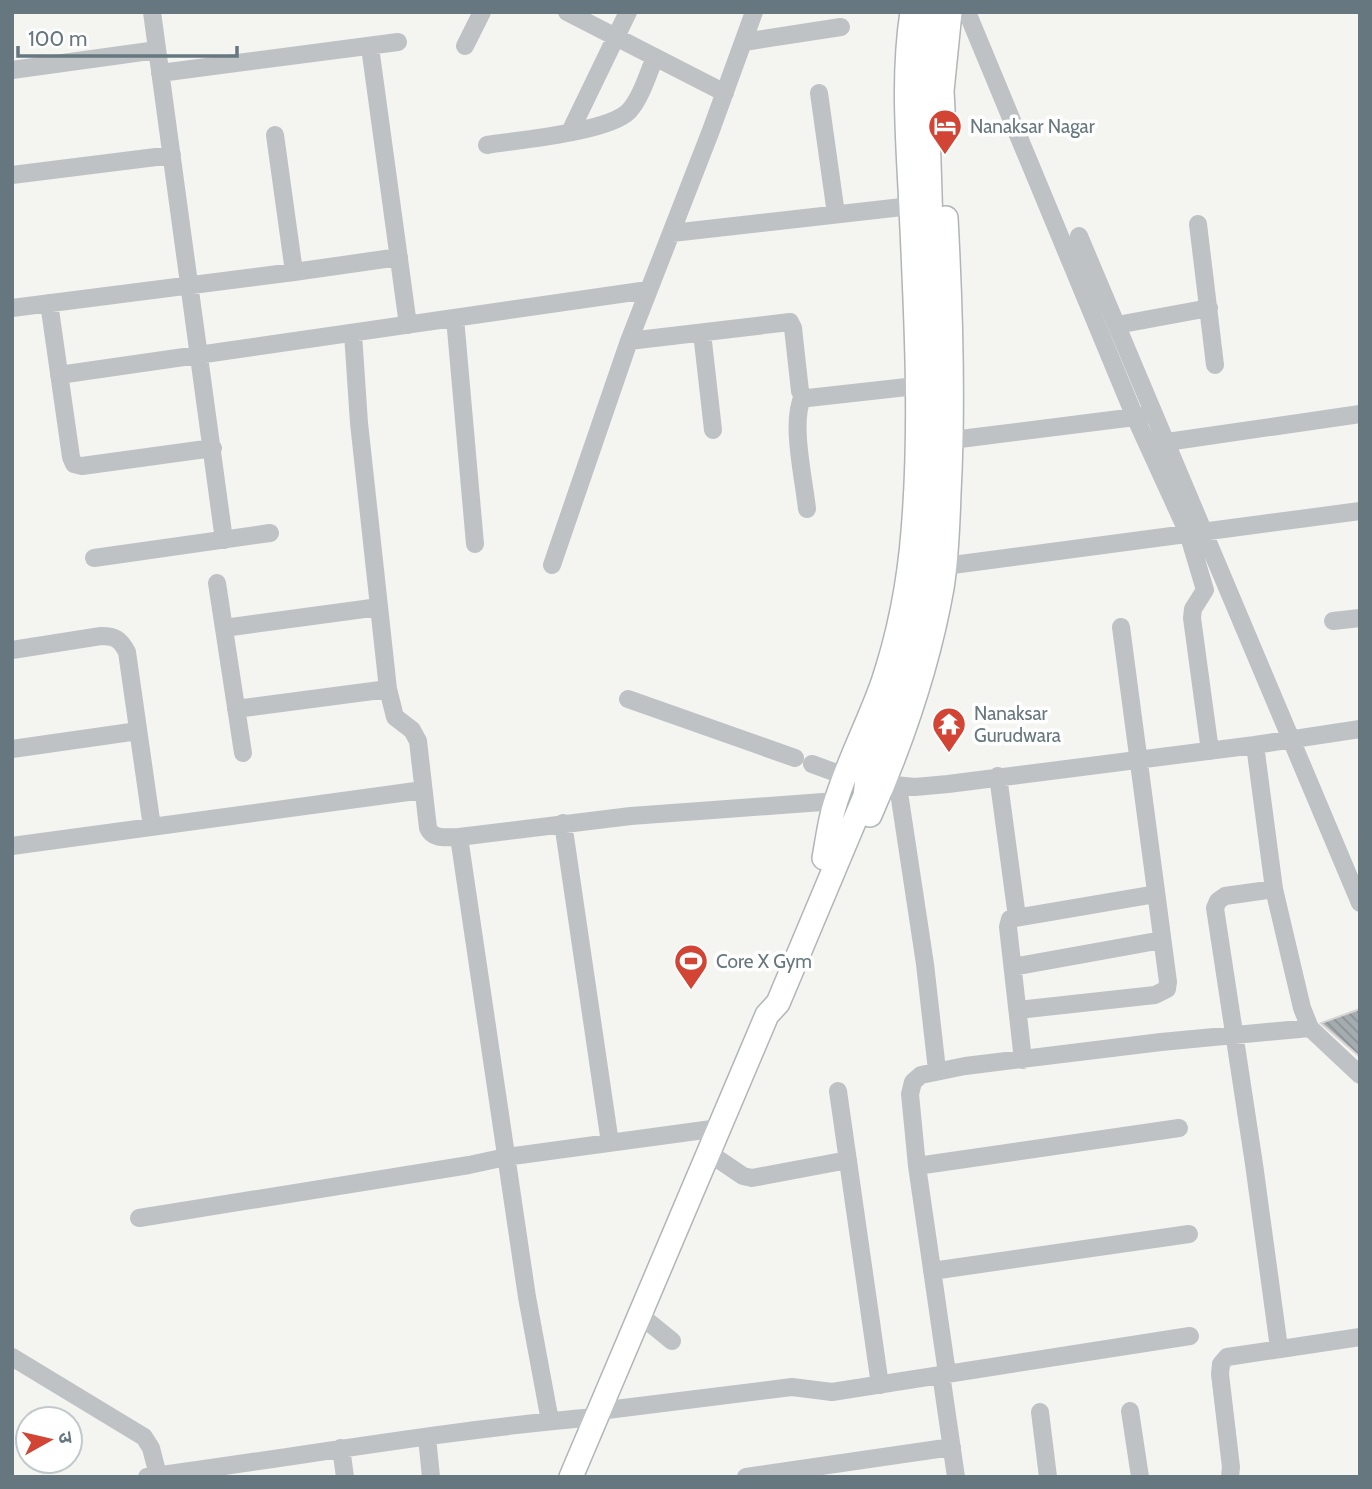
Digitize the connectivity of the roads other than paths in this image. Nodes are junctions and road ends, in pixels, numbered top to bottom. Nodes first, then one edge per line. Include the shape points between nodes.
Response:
1 (152, 12) edge
2 (482, 12) edge
3 (567, 12) edge
4 (628, 12) edge
5 (754, 12) edge
6 (912, 12) edge
7 (932, 12) edge
8 (950, 12) edge
9 (967, 12) edge
10 (841, 27) dead end
11 (616, 37) junction
12 (744, 42) junction
13 (398, 43) dead end
14 (465, 46) dead end
15 (370, 47) junction
16 (157, 50) junction
17 (655, 57) junction
18 (12, 70) edge
19 (160, 73) junction
20 (725, 93) junction
21 (819, 93) dead end
22 (570, 131) junction
23 (275, 135) dead end
24 (487, 145) dead end
25 (172, 155) junction
26 (12, 175) edge
27 (911, 206) junction
28 (836, 214) junction
29 (1198, 224) dead end
30 (672, 233) junction
31 (1078, 248) junction
32 (399, 257) junction
33 (294, 272) junction
34 (190, 285) junction
35 (648, 290) junction
36 (49, 303) junction
37 (12, 308) edge
38 (1209, 309) junction
39 (455, 318) junction
40 (408, 325) junction
41 (1117, 325) junction
42 (702, 333) junction
43 (353, 334) junction
44 (629, 341) junction
45 (200, 356) junction
46 (1215, 365) dead end
47 (59, 375) junction
48 (916, 386) junction
49 (803, 396) junction
50 (1155, 414) junction
51 (1360, 414) edge
52 (1135, 417) junction
53 (713, 430) dead end
54 (952, 440) junction
55 (1167, 442) junction
56 (213, 448) junction
57 (807, 509) dead end
58 (1360, 511) edge
59 (270, 533) dead end
60 (1196, 533) junction
61 (224, 540) junction
62 (475, 544) dead end
63 (94, 558) dead end
64 (552, 565) dead end
65 (945, 566) junction
66 (217, 583) dead end
67 (379, 607) junction
68 (1360, 618) edge
69 (1334, 621) dead end
70 (1121, 627) dead end
71 (224, 628) junction
72 (12, 650) edge
73 (388, 689) junction
74 (628, 699) dead end
75 (236, 709) junction
76 (1360, 729) edge
77 (138, 731) junction
78 (1289, 738) junction
79 (1255, 745) junction
80 (12, 749) edge
81 (1210, 751) junction
82 (243, 753) dead end
83 (1138, 760) junction
84 (998, 776) junction
85 (874, 781) junction
86 (423, 790) junction
87 (836, 801) junction
88 (563, 823) junction
89 (152, 827) junction
90 (459, 837) junction
91 (12, 846) edge
92 (1360, 855) edge
93 (1341, 857) junction
94 (831, 860) junction
95 (1274, 888) junction
96 (1156, 894) junction
97 (1360, 903) edge
98 (1017, 917) junction
99 (1162, 940) junction
100 (1013, 967) junction
101 (1018, 1010) junction
102 (1310, 1028) junction
103 (1236, 1036) junction
104 (1023, 1060) junction
105 (937, 1070) junction
106 (1360, 1074) edge
107 (838, 1091) dead end
108 (719, 1128) junction
109 (1179, 1128) dead end
110 (610, 1143) junction
111 (709, 1153) junction
112 (506, 1157) junction
113 (848, 1160) junction
114 (917, 1166) junction
115 (139, 1218) dead end
116 (1189, 1234) dead end
117 (932, 1271) junction
118 (640, 1315) junction
119 (1190, 1336) dead end
120 (1360, 1337) edge
121 (672, 1341) dead end
122 (1279, 1348) junction
123 (12, 1357) edge
124 (944, 1373) junction
125 (880, 1385) junction
126 (1130, 1411) dead end
127 (1040, 1412) dead end
128 (597, 1414) junction
129 (550, 1421) junction
130 (427, 1437) junction
131 (952, 1447) junction
132 (341, 1448) junction
133 (153, 1476) edge
134 (345, 1477) edge
135 (431, 1477) edge
136 (571, 1477) edge
137 (746, 1477) edge
138 (956, 1477) edge
139 (1048, 1477) edge
140 (1140, 1477) edge
141 (1230, 1477) edge

1 - 16 street
2 - 14 street
3 - 11 street
4 - 11 street
5 - 12 street
6 - 27 main road via 906,106
7 - 85 main road via 927,98 935,476 921,599
8 - 54 main road via 942,90
9 - 31 street
10 - 12 street
11 - 17 street
11 - 22 street
12 - 20 street
13 - 15 street
15 - 19 street
15 - 32 street
16 - 18 street
16 - 19 street
17 - 20 street
17 - 22 street via 630,110 618,119
19 - 25 street
20 - 30 street
21 - 28 street
22 - 24 street
23 - 33 street
25 - 26 street
25 - 34 street
27 - 28 street
27 - 48 main road
28 - 30 street
29 - 38 street
30 - 35 street
31 - 41 street
31 - 52 street
32 - 33 street
32 - 40 street
33 - 34 street
34 - 36 street
34 - 45 street
35 - 39 street
35 - 44 street
36 - 37 street
36 - 47 street
38 - 41 street
38 - 46 street
39 - 40 street
39 - 62 street
40 - 43 street
41 - 50 street
42 - 44 street
42 - 49 street via 790,322
42 - 53 street
43 - 45 street
43 - 67 street
44 - 64 street
45 - 47 street
45 - 56 street
47 - 56 street via 74,464
48 - 49 street
48 - 85 main road via 913,532 895,642 875,704
49 - 57 street via 797,424
50 - 52 street
50 - 55 street
51 - 55 street
52 - 54 street
52 - 60 street
54 - 65 main road
55 - 60 street
56 - 61 street
58 - 60 street
59 - 61 street
60 - 65 street
60 - 78 street
60 - 81 street via 1205,590 1192,618
61 - 63 street
65 - 85 main road via 927,660 908,720
66 - 71 street
67 - 71 street
67 - 73 street
68 - 69 street
70 - 83 street
71 - 75 street
72 - 77 street via 101,636 121,641 127,652
73 - 75 street
73 - 86 street via 395,717 418,741
74 - 85 street
75 - 82 street
76 - 78 street
77 - 80 street
77 - 89 street
78 - 79 street
78 - 93 street
79 - 81 street
79 - 95 street
81 - 83 street
83 - 84 street
83 - 96 street
84 - 85 street via 948,784
84 - 98 street
85 - 87 main road
85 - 94 main road via 854,790
85 - 105 street via 926,964
86 - 89 street
86 - 90 street via 430,834
87 - 88 street
87 - 94 main road
88 - 90 street
88 - 110 street
89 - 91 street
90 - 112 street
92 - 93 street
93 - 97 street
94 - 108 main road via 794,950 768,997 767,1015
95 - 102 street
95 - 103 street via 1225,896 1215,908
96 - 98 street
96 - 99 street
98 - 100 street via 1008,922
99 - 100 street
99 - 101 street via 1168,982 1162,993
100 - 101 street
101 - 104 street
102 - 103 street
102 - 106 street
103 - 104 street
103 - 122 street
104 - 105 street
105 - 114 street via 913,1082 910,1094
107 - 113 street
108 - 110 street
108 - 111 main road
109 - 114 street
110 - 112 street
111 - 113 street via 752,1178
111 - 118 main road
112 - 115 street
112 - 129 street
113 - 125 street
114 - 117 street
116 - 117 street
117 - 124 street
118 - 121 street
118 - 128 main road
119 - 124 street
120 - 122 street
122 - 141 street via 1227,1357 1222,1364
123 - 133 street via 144,1437 151,1447
124 - 125 street
124 - 131 street
125 - 128 street via 831,1392 792,1387
126 - 140 street
127 - 139 street
128 - 129 street
128 - 136 main road
129 - 130 street
130 - 132 street
130 - 135 street
131 - 137 street
131 - 138 street
132 - 133 street
132 - 134 street

